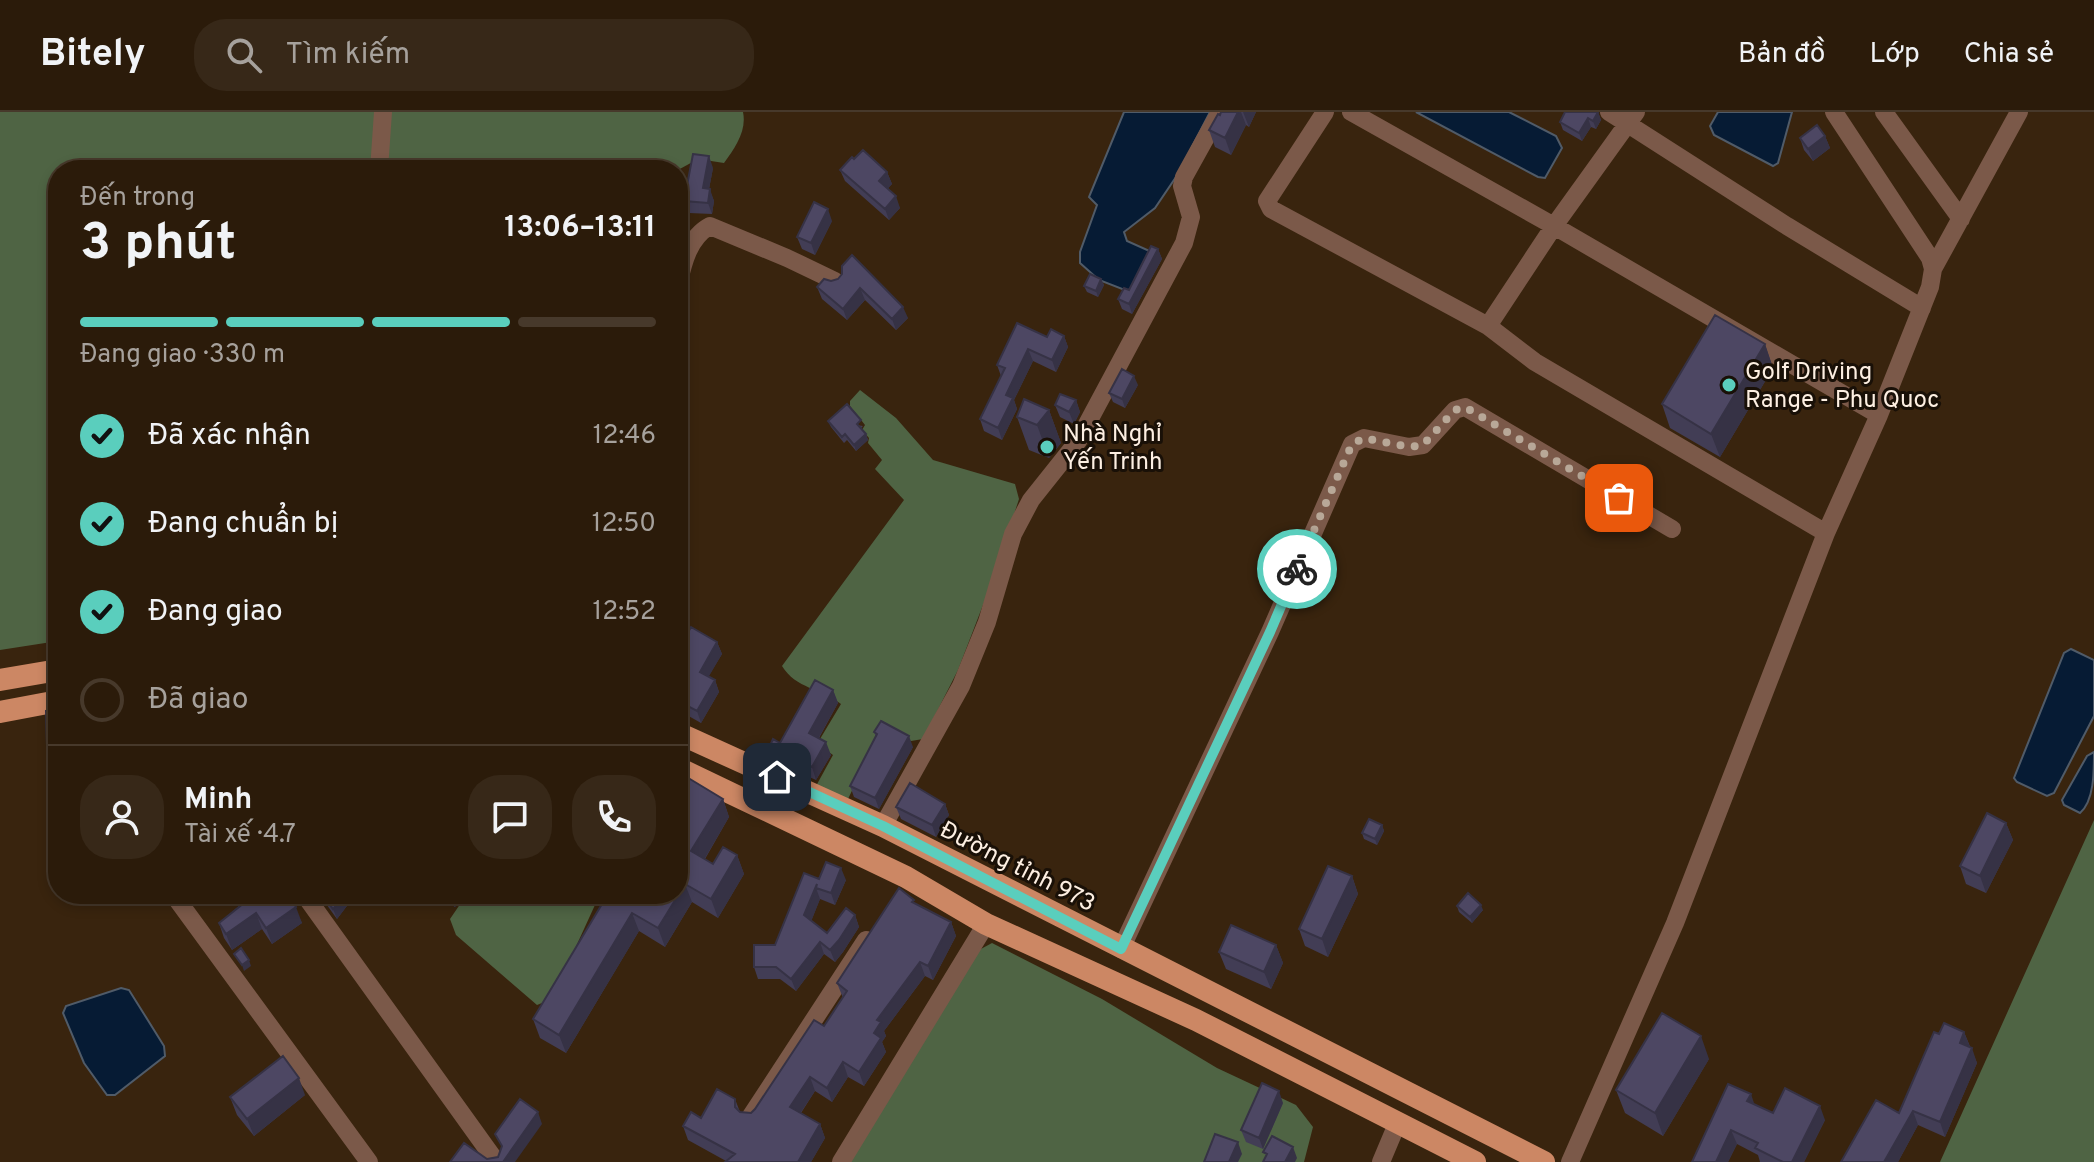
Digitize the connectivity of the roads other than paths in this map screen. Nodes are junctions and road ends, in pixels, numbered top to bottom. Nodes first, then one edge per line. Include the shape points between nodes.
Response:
1 (383, 112) edge
2 (1220, 112) edge
3 (1325, 112) edge
4 (1351, 112) edge
5 (1609, 112) edge
6 (1834, 112) edge
7 (1884, 112) edge
8 (2019, 112) edge
9 (1633, 117) edge
10 (380, 160) edge
11 (1961, 219) junction
12 (1554, 226) junction
13 (688, 251) edge
14 (1933, 269) junction
15 (835, 281) edge
16 (1922, 308) junction
17 (1488, 326) junction
18 (1879, 415) junction
19 (1672, 529) dead end
20 (1826, 533) junction
21 (48, 672) edge
22 (0, 680) edge
23 (48, 703) edge
24 (0, 712) edge
25 (688, 738) edge
26 (688, 773) edge
27 (883, 826) junction
28 (180, 904) edge
29 (311, 904) edge
30 (986, 924) junction
31 (872, 930) edge
32 (1121, 949) junction
33 (751, 1116) edge
34 (1397, 1124) junction
35 (495, 1160) edge
36 (369, 1162) edge
37 (841, 1162) edge
38 (1381, 1162) edge
39 (1475, 1162) edge
40 (1544, 1162) edge
41 (1570, 1162) edge

1 - 10 street
2 - 27 street via 1184,177 1191,217 1184,243 1078,441 1031,500 1013,534 961,686
3 - 17 street via 1267,201 1271,209
4 - 12 street
5 - 9 street
6 - 14 street
7 - 11 street
8 - 11 street
9 - 12 street
9 - 16 street via 1787,226
11 - 14 street
12 - 17 street
12 - 18 street
13 - 15 street via 710,226
14 - 16 street
16 - 18 street
17 - 20 street via 1535,362
18 - 20 street
19 - 32 street via 1465,407 1455,410 1423,445 1364,438 1352,444
20 - 41 street via 1675,923
21 - 22 main road
23 - 24 main road
25 - 27 main road, Đường tỉnh 973
26 - 30 main road
27 - 32 main road, Đường tỉnh 973
28 - 36 street
29 - 35 street
30 - 34 main road via 1196,1020
30 - 37 street
31 - 33 street
32 - 40 main road, Đường tỉnh 973
34 - 38 street
34 - 39 main road

